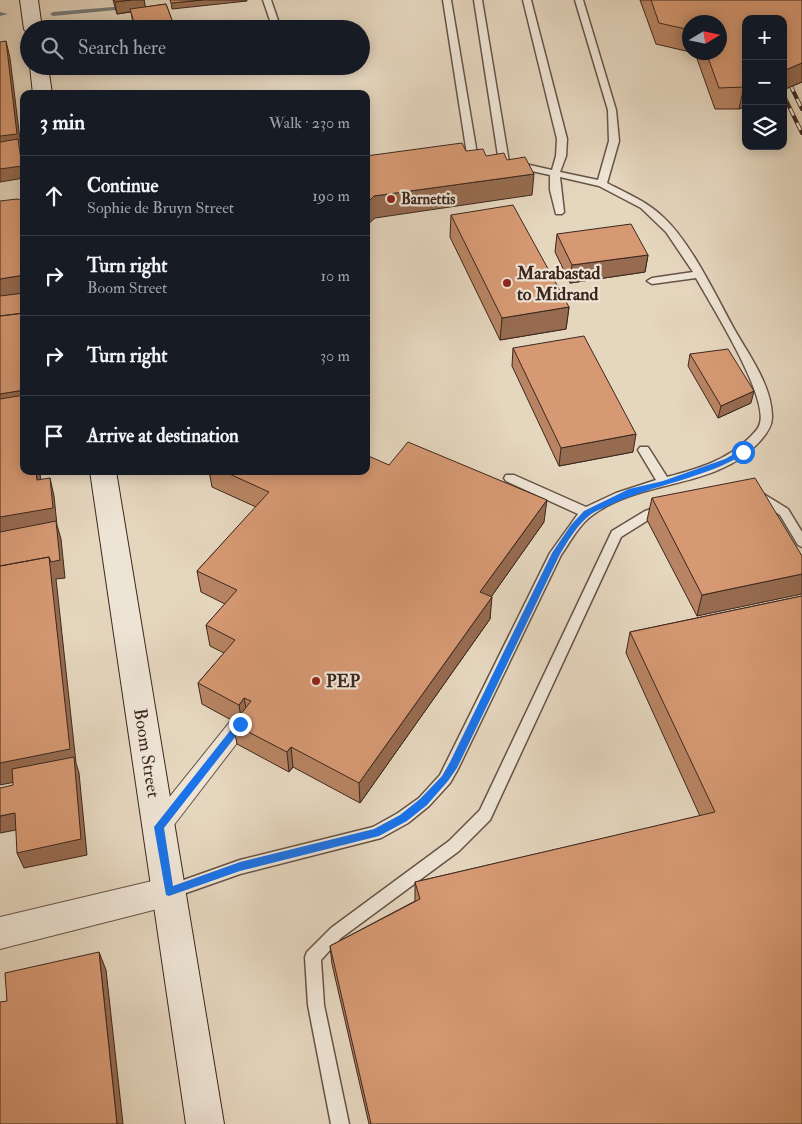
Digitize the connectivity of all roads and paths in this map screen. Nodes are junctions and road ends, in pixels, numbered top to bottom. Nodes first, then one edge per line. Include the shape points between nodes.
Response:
1 (29, 0) edge
2 (267, 0) edge
3 (447, 0) edge
4 (478, 0) edge
5 (527, 0) edge
6 (579, 0) edge
7 (32, 20) edge
8 (274, 20) edge
9 (40, 75) edge
10 (42, 90) edge
11 (472, 155) edge
12 (555, 174) junction
13 (602, 184) junction
14 (559, 212) dead end
15 (699, 274) junction
16 (652, 281) dead end
17 (644, 450) dead end
18 (104, 475) edge
19 (510, 478) dead end
20 (664, 483) junction
21 (748, 496) edge
22 (673, 506) edge
23 (587, 513) junction
24 (802, 542) edge
25 (240, 724) edge
26 (159, 827) junction
27 (169, 892) junction
28 (0, 933) edge
29 (205, 1124) edge
30 (340, 1124) edge

1 - 7 main road
2 - 8 lane
3 - 11 lane
4 - 12 lane via 500,161
5 - 12 lane via 562,139
6 - 13 lane via 612,110 614,141
9 - 10 main road
12 - 13 lane
12 - 14 lane
13 - 15 lane via 644,206 659,218
15 - 16 lane
15 - 20 lane via 760,386 765,400 766,423 743,452 728,461
17 - 20 lane
18 - 26 main road, Boom Street
19 - 23 lane
20 - 23 lane via 632,491
21 - 24 lane via 758,494 784,512
22 - 30 lane via 649,514 616,534 486,815 454,846 336,933 313,957 316,1005
23 - 27 lane via 556,553 453,765 424,802 376,833 240,867
25 - 26 street
26 - 27 main road, Boom Street
27 - 28 main road
27 - 29 main road, Boom Street

